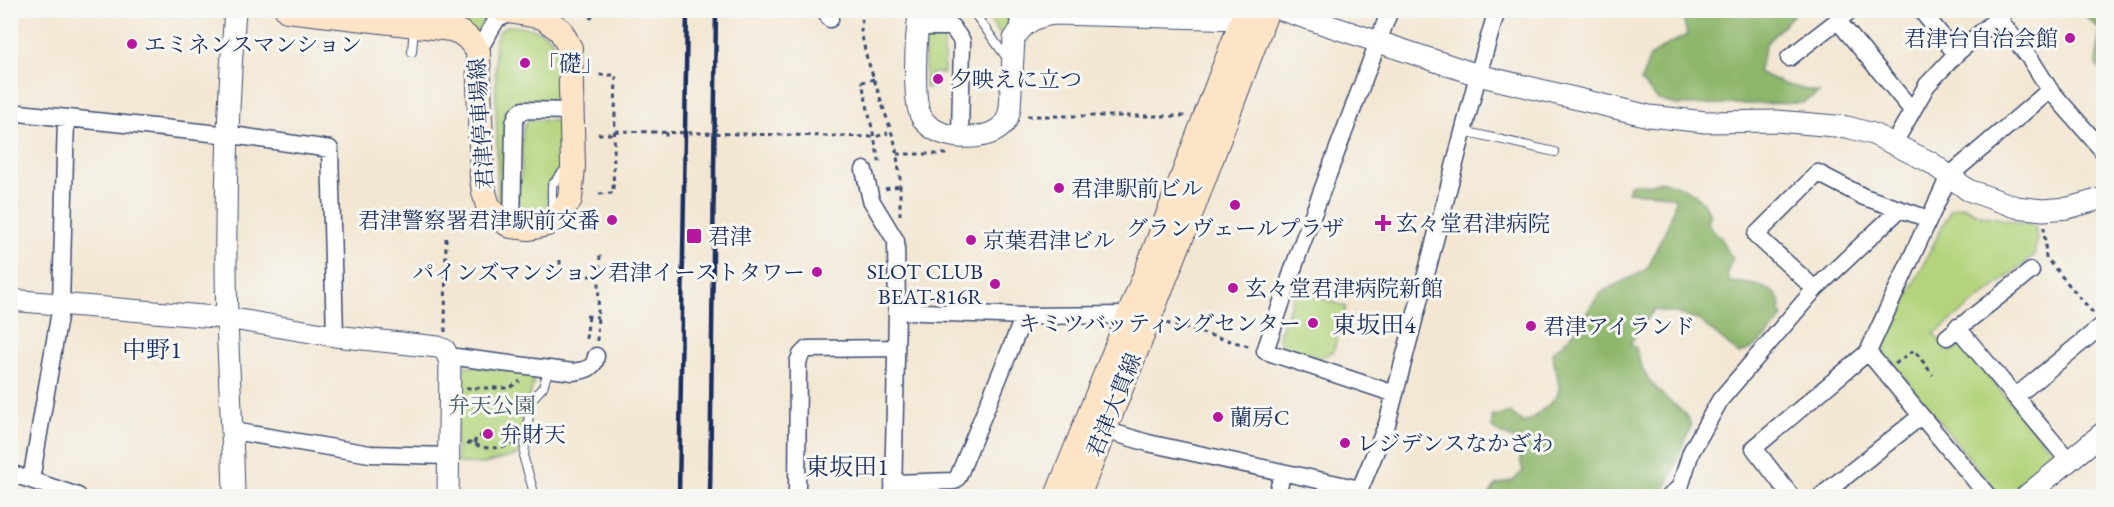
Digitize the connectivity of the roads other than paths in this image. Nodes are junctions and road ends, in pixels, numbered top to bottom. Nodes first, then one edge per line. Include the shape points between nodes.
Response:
1 (235, 10) edge
2 (287, 10) edge
3 (972, 10) edge
4 (1267, 10) edge
5 (1282, 10) edge
6 (1390, 10) edge
7 (1497, 10) edge
8 (1921, 10) edge
9 (509, 11) edge
10 (1250, 13) edge
11 (2002, 14) edge
12 (1844, 16) edge
13 (918, 19) edge
14 (1017, 20) edge
15 (414, 25) junction
16 (1378, 43) junction
17 (478, 51) junction
18 (412, 52) dead end
19 (1956, 54) junction
20 (1789, 58) dead end
21 (1011, 64) junction
22 (1478, 75) junction
23 (2050, 90) junction
24 (1911, 109) junction
25 (572, 111) junction
26 (10, 112) edge
27 (66, 118) junction
28 (1463, 131) junction
29 (226, 135) junction
30 (960, 136) junction
31 (1894, 143) junction
32 (1555, 152) dead end
33 (2103, 152) edge
34 (872, 168) road end
35 (1949, 176) junction
36 (2103, 198) edge
37 (1900, 209) junction
38 (1929, 219) junction
39 (512, 226) junction
40 (2031, 271) dead end
41 (1815, 289) junction
42 (10, 300) edge
43 (61, 305) junction
44 (897, 311) junction
45 (1129, 315) junction
46 (1024, 316) junction
47 (227, 318) junction
48 (2103, 325) edge
49 (335, 336) junction
50 (896, 348) junction
51 (1868, 352) junction
52 (447, 353) junction
53 (596, 356) road end
54 (549, 369) junction
55 (1395, 394) junction
56 (2015, 397) junction
57 (1921, 416) junction
58 (1095, 427) junction
59 (233, 431) junction
60 (2103, 432) edge
61 (454, 450) junction
62 (2069, 461) junction
63 (10, 473) edge
64 (1283, 473) junction
65 (41, 487) junction
66 (893, 490) edge
67 (1680, 493) edge
68 (78, 496) edge
69 (234, 496) edge
70 (448, 496) edge
71 (535, 496) edge
72 (798, 496) edge
73 (1057, 496) edge
74 (1078, 496) edge
75 (1276, 496) edge
76 (1791, 496) edge
77 (1821, 496) edge
78 (1988, 496) edge
79 (2026, 496) edge

1 - 29 street
2 - 15 main road, 君津停車場線
3 - 21 lane
4 - 58 main road, 君津大貫線 via 1190,218
5 - 16 street
6 - 16 street
7 - 22 street
8 - 19 street
9 - 17 street via 497,19
9 - 25 main road via 543,17 561,31 570,48
10 - 14 street via 1055,14
10 - 45 main road, 君津大貫線
11 - 19 street
11 - 23 street
12 - 20 street
12 - 24 street
13 - 30 street via 920,116 941,134
13 - 30 street via 951,27 962,41
14 - 21 street
15 - 17 main road, 君津停車場線 via 460,32
15 - 18 lane
16 - 22 street
16 - 55 street via 1265,351
17 - 39 main road, 君津停車場線 via 484,192 488,206
19 - 24 street
21 - 30 street via 1010,108 1003,125 981,136
22 - 28 street
22 - 31 street via 1669,119 1777,121 1847,128
23 - 33 street
23 - 35 street
24 - 31 street
25 - 39 main road via 570,199 560,216 547,224
25 - 39 street via 523,110 517,115
26 - 27 street
27 - 29 street
27 - 43 street
28 - 32 lane
28 - 55 street
29 - 47 street
29 - 49 street via 330,149
31 - 35 street
34 - 44 street via 871,200 896,241
35 - 36 street via 1968,190 2016,207 2068,208
35 - 38 street
37 - 38 street
37 - 41 street
37 - 41 street via 1864,197 1818,173 1756,235
38 - 51 street
40 - 56 street via 1952,332
41 - 67 street via 1720,400 1691,452
42 - 43 street
43 - 47 street
43 - 65 street
44 - 46 street
44 - 50 street
45 - 46 street
45 - 58 main road, 君津大貫線
46 - 66 street via 958,477 954,481
47 - 49 street
47 - 59 street
48 - 56 street
49 - 52 street via 438,347
50 - 66 street
50 - 72 street via 807,350 801,355
51 - 57 street
51 - 76 street via 1754,448
52 - 54 street
52 - 61 street
53 - 54 street via 592,366 584,370
54 - 71 lane via 543,387 531,400 525,444 524,459
55 - 64 street via 1360,489
56 - 62 street
57 - 77 street
57 - 78 street
58 - 64 street
58 - 73 main road, 君津大貫線
58 - 74 main road, 君津大貫線
59 - 61 street via 370,454
59 - 69 street
60 - 62 street
61 - 70 street
62 - 79 street
63 - 65 street
64 - 75 street
65 - 68 street

